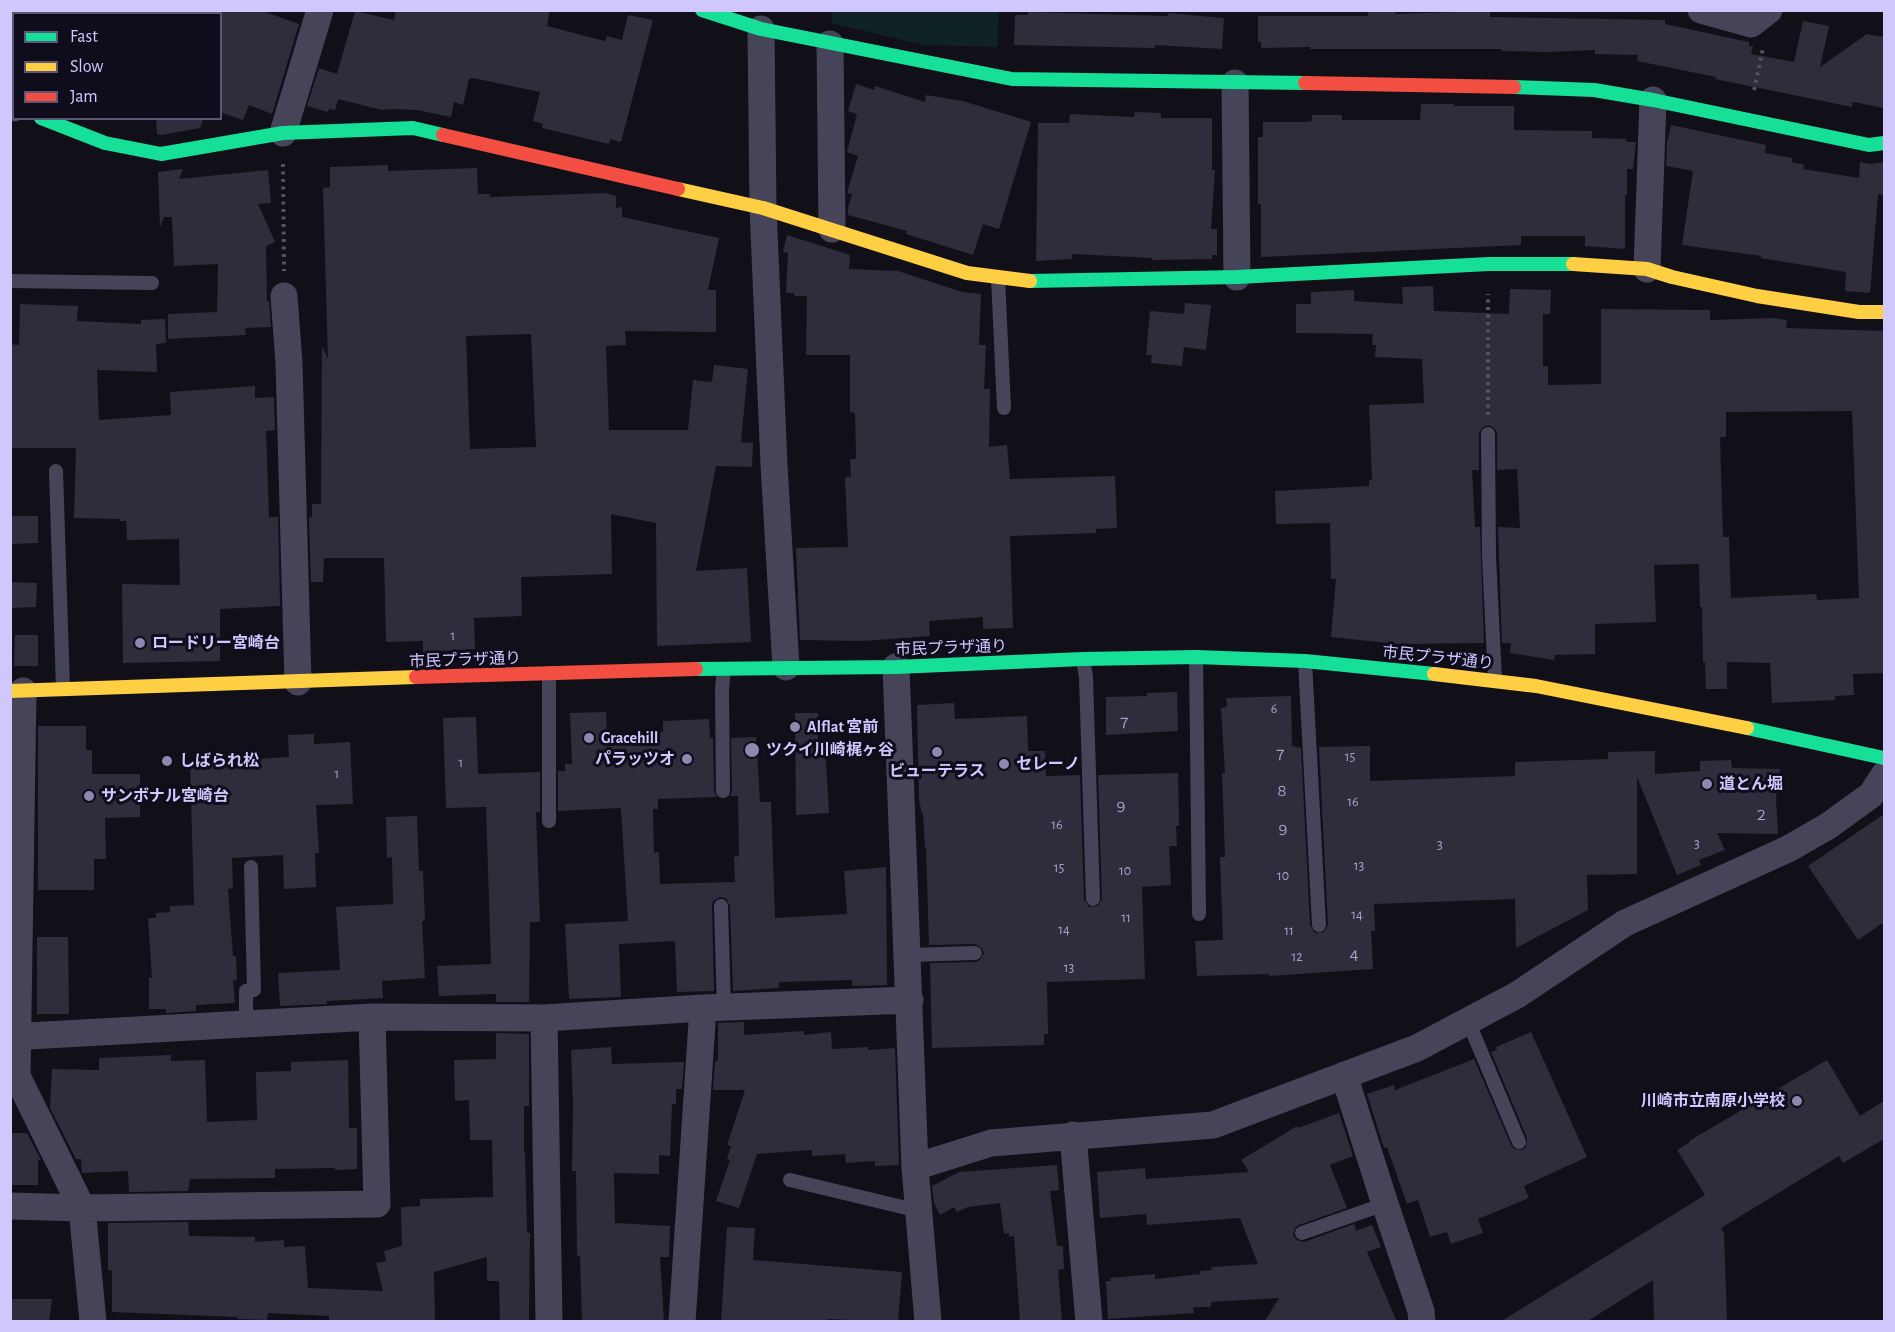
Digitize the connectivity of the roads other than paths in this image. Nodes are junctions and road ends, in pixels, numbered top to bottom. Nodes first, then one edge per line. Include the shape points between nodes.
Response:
1 (321, 10) edge
2 (702, 10) edge
3 (1701, 10) edge
4 (1769, 10) edge
5 (761, 29) junction
6 (830, 44) junction
7 (1235, 83) junction
8 (1653, 100) junction
9 (46, 120) edge
10 (283, 133) junction
11 (1884, 143) edge
12 (763, 208) junction
13 (832, 229) junction
14 (1647, 269) junction
15 (1237, 277) junction
16 (998, 278) junction
17 (10, 281) edge
18 (152, 283) dead end
19 (284, 296) road end
20 (1884, 312) edge
21 (1004, 408) dead end
22 (1488, 434) road end
23 (56, 471) dead end
24 (1196, 657) junction
25 (1083, 659) junction
26 (1305, 661) junction
27 (786, 667) junction
28 (896, 667) junction
29 (724, 669) junction
30 (549, 673) junction
31 (1495, 680) junction
32 (298, 682) junction
33 (63, 689) junction
34 (17, 691) edge
35 (1884, 758) edge
36 (1884, 774) edge
37 (723, 791) dead end
38 (549, 821) dead end
39 (251, 867) dead end
40 (1093, 899) dead end
41 (721, 906) dead end
42 (1199, 914) dead end
43 (1318, 925) dead end
44 (975, 953) dead end
45 (908, 955) junction
46 (910, 1000) junction
47 (713, 1008) junction
48 (372, 1017) junction
49 (544, 1018) junction
50 (1468, 1021) junction
51 (246, 1024) junction
52 (15, 1037) edge
53 (1344, 1075) junction
54 (1073, 1135) junction
55 (1519, 1142) dead end
56 (915, 1167) junction
57 (790, 1180) dead end
58 (1384, 1204) junction
59 (10, 1206) edge
60 (82, 1208) junction
61 (919, 1211) junction
62 (1302, 1233) dead end
63 (93, 1322) edge
64 (549, 1322) edge
65 (682, 1322) edge
66 (928, 1322) edge
67 (1089, 1322) edge
68 (1422, 1322) edge

1 - 10 street
2 - 5 street
3 - 4 street via 1751,24
5 - 6 street
5 - 12 street
6 - 7 street via 1012,80
6 - 13 street
7 - 8 street via 1560,88
7 - 15 street
8 - 11 street via 1869,145
8 - 14 street
9 - 10 street via 105,143 160,154
10 - 12 street via 413,128
12 - 13 street
12 - 27 street
13 - 16 street via 967,273
14 - 15 street via 1563,263 1488,264
14 - 20 street via 1757,296 1859,312
15 - 16 street via 1024,281
16 - 21 lane
17 - 18 lane
19 - 32 street
22 - 31 lane
23 - 33 lane
24 - 25 street, 市民プラザ通り
24 - 26 street, 市民プラザ通り
24 - 42 lane
25 - 28 street, 市民プラザ通り
25 - 40 lane
26 - 31 street, 市民プラザ通り
26 - 43 lane
27 - 28 street, 市民プラザ通り
27 - 29 street, 市民プラザ通り
28 - 45 street
29 - 30 street, 市民プラザ通り
29 - 37 lane
30 - 32 street, 市民プラザ通り
30 - 38 lane
31 - 35 street, 市民プラザ通り via 1687,715
32 - 33 street, 市民プラザ通り
33 - 34 street, 市民プラザ通り
34 - 52 street
36 - 50 street via 1871,795 1828,826 1788,849 1625,923 1517,995
39 - 51 lane via 254,990 246,991
41 - 47 lane
44 - 45 lane
45 - 46 street
46 - 47 street
46 - 56 street
47 - 49 street
47 - 65 street
48 - 49 street
48 - 51 street
48 - 60 street via 377,1204
49 - 64 street
50 - 53 street via 1417,1048
50 - 55 lane
51 - 52 street
52 - 60 street via 17,1076
53 - 54 street via 1213,1125
53 - 58 street
54 - 56 street via 991,1143
54 - 67 street
56 - 61 street
57 - 61 lane
58 - 62 lane
58 - 68 street
59 - 60 street
60 - 63 street
61 - 66 street

